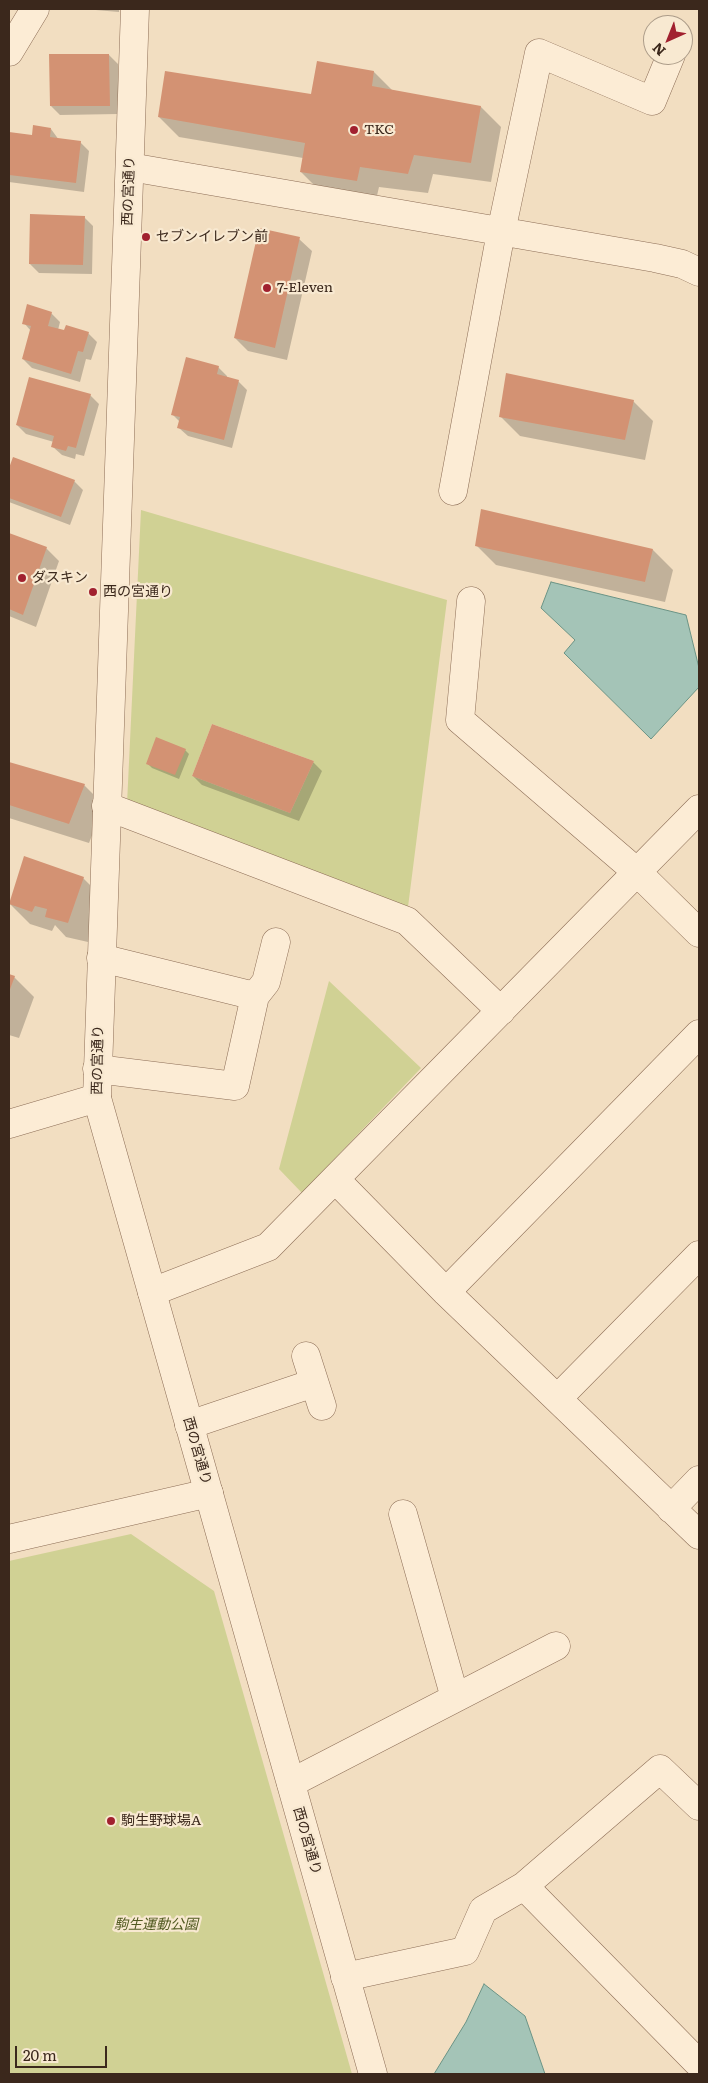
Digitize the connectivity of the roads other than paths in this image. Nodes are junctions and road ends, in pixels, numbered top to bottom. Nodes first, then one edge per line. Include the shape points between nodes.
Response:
1 (35, 9) edge
2 (135, 9) edge
3 (9, 52) edge
4 (667, 65) edge
5 (130, 167) junction
6 (501, 232) junction
7 (699, 272) edge
8 (452, 491) dead end
9 (471, 601) dead end
10 (106, 806) junction
11 (699, 809) edge
12 (637, 872) junction
13 (699, 933) edge
14 (276, 942) dead end
15 (101, 958) junction
16 (255, 996) junction
17 (501, 1011) junction
18 (699, 1034) edge
19 (97, 1068) junction
20 (96, 1098) junction
21 (9, 1124) edge
22 (335, 1179) junction
23 (699, 1255) edge
24 (152, 1292) junction
25 (446, 1292) junction
26 (306, 1356) dead end
27 (558, 1398) junction
28 (189, 1424) junction
29 (699, 1480) edge
30 (209, 1493) junction
31 (671, 1509) junction
32 (403, 1514) dead end
33 (10, 1534) edge
34 (699, 1535) edge
35 (556, 1646) dead end
36 (455, 1698) junction
37 (291, 1783) junction
38 (699, 1806) edge
39 (524, 1886) junction
40 (345, 1977) junction
41 (699, 2060) edge
42 (373, 2074) edge

1 - 3 street
2 - 5 street, 西の宮通り
4 - 6 street via 652,101 539,53
5 - 6 street
5 - 10 street, 西の宮通り
6 - 7 street via 655,258
6 - 8 street
9 - 12 street via 460,720
10 - 15 street, 西の宮通り
10 - 17 street via 407,921
11 - 12 street
12 - 13 street
12 - 17 street
14 - 16 street via 266,982
15 - 16 street
15 - 19 street, 西の宮通り
16 - 19 street via 235,1086
17 - 22 street
18 - 25 street
19 - 20 street, 西の宮通り
20 - 21 street
20 - 24 street, 西の宮通り
22 - 24 street via 268,1247
22 - 25 street
23 - 27 street
24 - 28 street, 西の宮通り
25 - 27 street
26 - 28 street via 318,1394
27 - 31 street
28 - 30 street, 西の宮通り
29 - 31 street
30 - 33 street
30 - 37 street, 西の宮通り
31 - 34 street
32 - 36 street
35 - 36 street
36 - 37 street
37 - 40 street, 西の宮通り
38 - 39 street via 660,1768
39 - 40 street via 483,1910 465,1951
39 - 41 street via 696,2062
40 - 42 street, 西の宮通り

